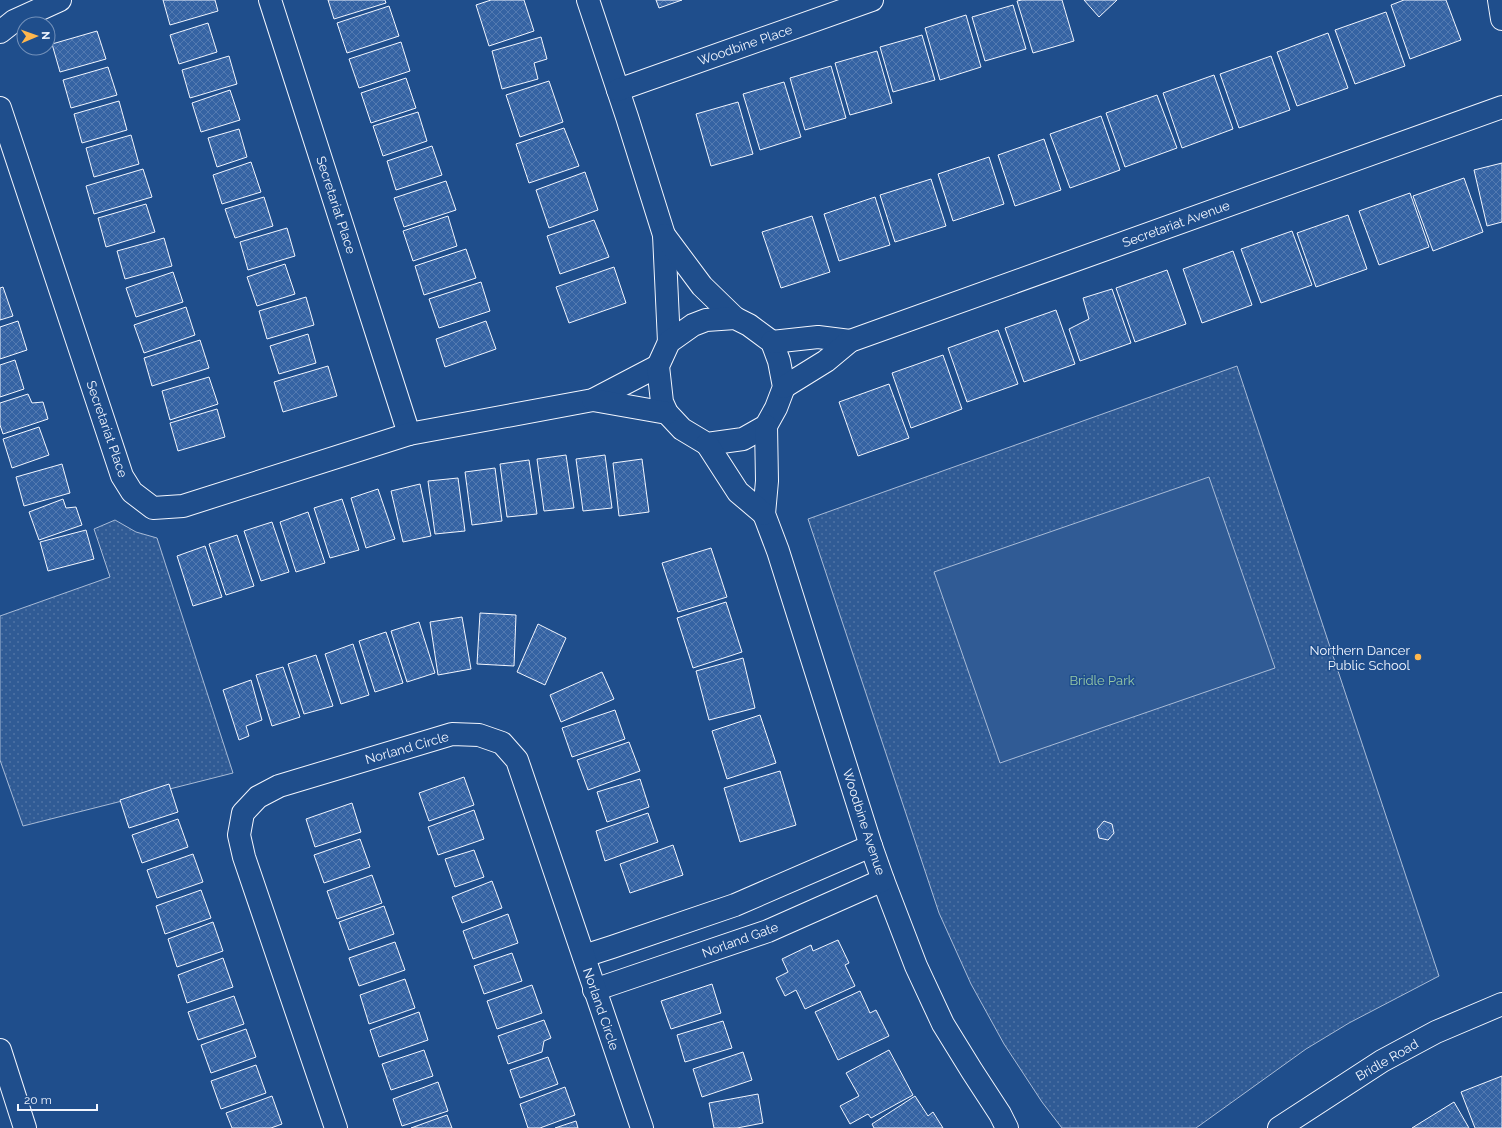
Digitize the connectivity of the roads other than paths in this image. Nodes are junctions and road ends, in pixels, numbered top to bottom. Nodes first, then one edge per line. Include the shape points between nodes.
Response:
1 (60, 0) edge
2 (270, 0) edge
3 (588, 0) edge
4 (872, 0) edge
5 (1499, 0) edge
6 (1502, 19) edge
7 (0, 32) edge
8 (618, 90) junction
9 (1502, 107) edge
10 (0, 108) edge
11 (664, 235) junction
12 (735, 318) junction
13 (850, 341) junction
14 (669, 342) junction
15 (772, 342) junction
16 (658, 366) junction
17 (784, 387) junction
18 (593, 400) junction
19 (667, 413) junction
20 (766, 426) junction
21 (409, 434) junction
22 (707, 444) junction
23 (764, 514) junction
24 (871, 846) junction
25 (883, 880) junction
26 (584, 956) junction
27 (594, 990) junction
28 (1502, 1004) edge
29 (0, 1050) edge
30 (1007, 1123) edge
31 (25, 1128) edge
32 (336, 1128) edge
33 (642, 1128) edge
34 (1279, 1128) edge

1 - 7 street via 14,21
2 - 21 street, Secretariat Place
3 - 8 street
4 - 8 street, Woodbine Place
5 - 6 street
8 - 11 street
9 - 13 street, Secretariat Avenue
10 - 21 street, Secretariat Place via 122,476 132,492 153,508 183,506
11 - 12 street via 702,286
11 - 14 street
12 - 14 street via 706,320 693,325
12 - 15 street
13 - 15 street, Secretariat Avenue via 818,337
13 - 17 street, Secretariat Avenue via 826,361
14 - 16 street
15 - 17 street
16 - 18 street, Secretariat Place
16 - 19 street via 662,402
17 - 20 street
18 - 19 street, Secretariat Place
18 - 21 street, Secretariat Place
19 - 22 street via 682,429
20 - 22 street via 743,439
20 - 23 street, Woodbine Avenue via 767,481
22 - 23 street, Woodbine Avenue via 738,492
23 - 24 street, Woodbine Avenue
24 - 25 street, Woodbine Avenue
24 - 26 street via 735,905
25 - 27 street, Norland Gate via 768,931
25 - 30 street, Woodbine Avenue via 916,966 944,1024
26 - 27 street, Norland Circle
26 - 32 street, Norland Circle via 517,760 502,743 479,735 452,734 279,786 258,797 243,813 239,834 244,857
27 - 33 street, Norland Circle
28 - 34 street, Bridle Road via 1436,1032 1382,1061
29 - 31 street

